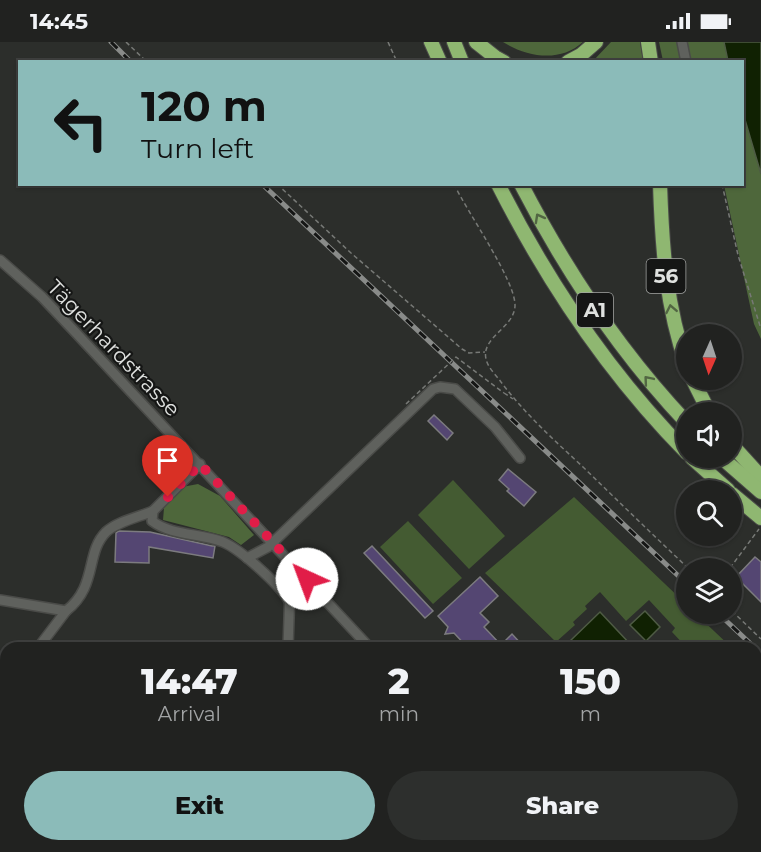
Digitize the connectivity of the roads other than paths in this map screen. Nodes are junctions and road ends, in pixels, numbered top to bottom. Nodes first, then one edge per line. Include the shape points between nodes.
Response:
1 (431, 42) edge
2 (454, 42) edge
3 (476, 42) edge
4 (596, 42) edge
5 (648, 42) edge
6 (682, 42) edge
7 (439, 60) edge
8 (461, 60) edge
9 (500, 60) edge
10 (572, 60) edge
11 (651, 60) edge
12 (686, 60) edge
13 (499, 186) edge
14 (522, 186) edge
15 (660, 186) edge
16 (0, 260) edge
17 (676, 330) edge
18 (676, 411) edge
19 (676, 441) edge
20 (742, 456) edge
21 (520, 458) dead end
22 (200, 464) junction
23 (703, 468) edge
24 (733, 468) edge
25 (761, 477) edge
26 (717, 480) edge
27 (761, 492) edge
28 (742, 502) edge
29 (153, 511) junction
30 (761, 518) edge
31 (272, 542) junction
32 (247, 558) junction
33 (287, 577) dead end
34 (0, 600) edge
35 (289, 601) junction
36 (66, 610) junction
37 (42, 642) edge
38 (288, 642) edge
39 (364, 642) edge

1 - 7 highway
2 - 8 highway
3 - 9 highway
4 - 10 highway
5 - 11 highway
6 - 12 street
13 - 19 highway, A1 via 539,260 583,329 638,401
18 -> 14 highway, A1 via 596,311
17 -> 15 highway, 56 via 663,254
16 - 22 street, Tägerhardstrasse via 49,305
20 - 25 highway
21 - 31 street via 495,427 455,389 432,389
22 - 29 street
22 - 31 street, Tägerhardstrasse
23 - 26 highway
24 - 27 highway
28 - 30 highway
29 - 32 street via 152,521 161,528 224,542
29 - 36 street via 107,532 98,544 83,593
31 - 32 street
31 - 39 street, Tägerhardstrasse
32 - 35 street
33 - 35 street
34 - 36 street
35 - 38 street
36 - 37 street

